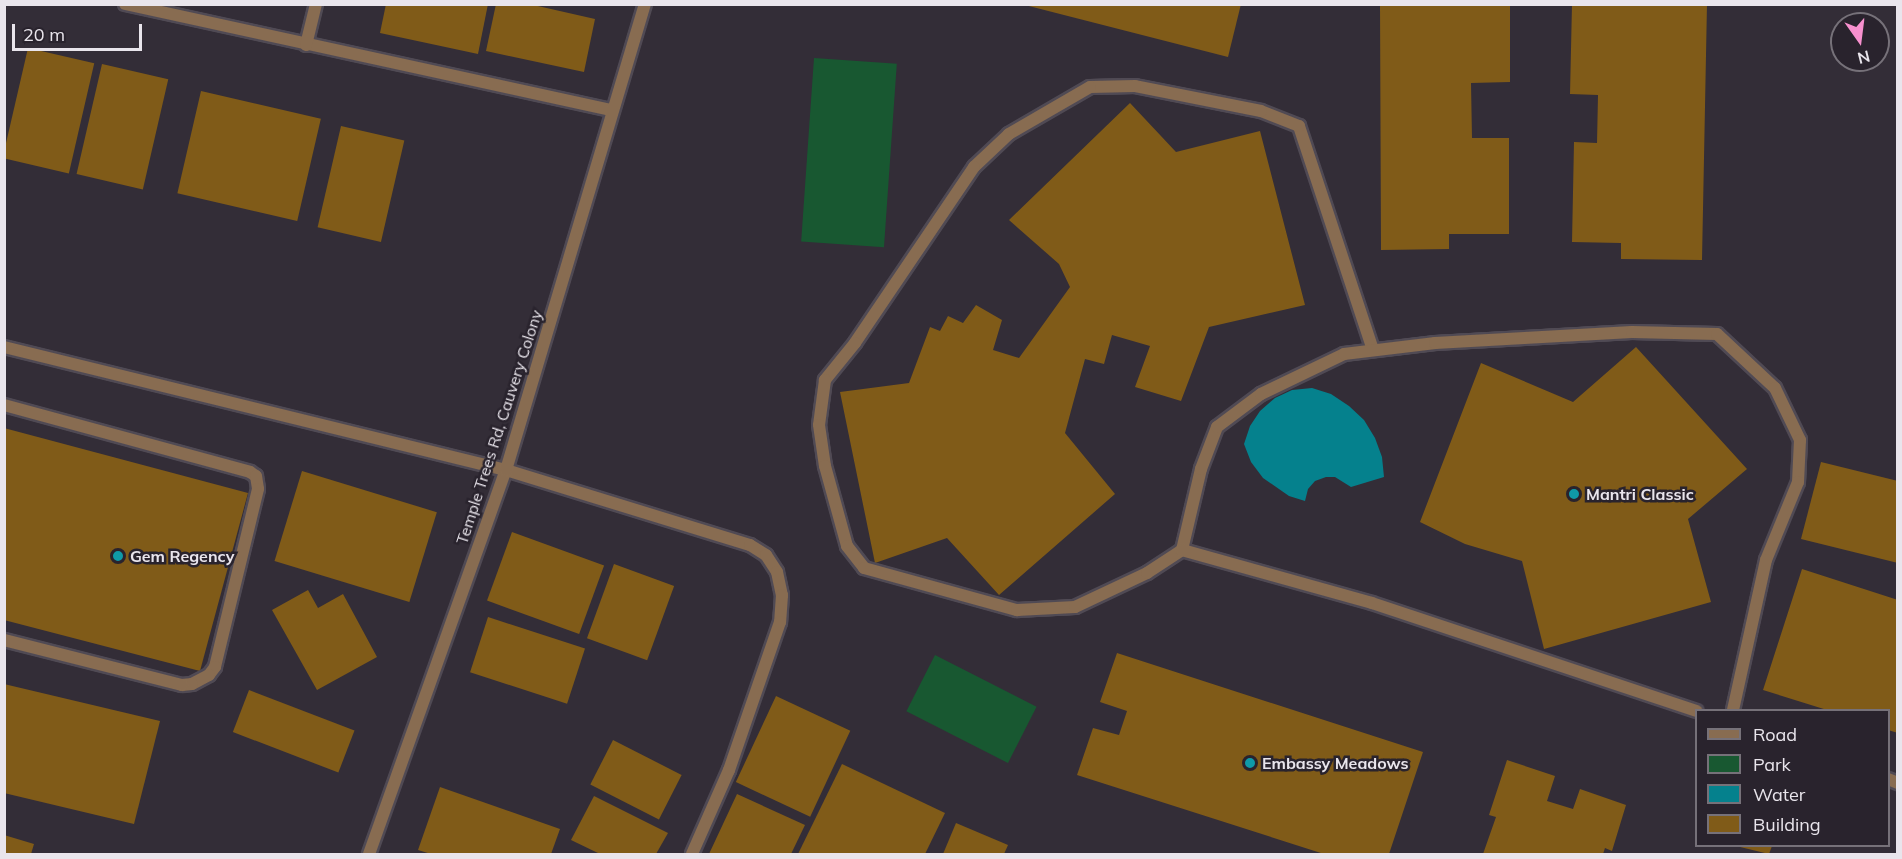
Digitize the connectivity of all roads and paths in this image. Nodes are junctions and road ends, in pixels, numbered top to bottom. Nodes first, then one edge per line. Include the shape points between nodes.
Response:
1 (125, 4) edge
2 (316, 4) edge
3 (645, 4) edge
4 (306, 45) junction
5 (614, 110) junction
6 (4, 347) edge
7 (1373, 350) junction
8 (4, 405) edge
9 (506, 470) junction
10 (1182, 550) junction
11 (4, 640) edge
12 (1733, 709) edge
13 (1695, 711) edge
14 (369, 855) edge
15 (692, 855) edge

1 - 4 street
2 - 4 street
3 - 5 street, Temple Trees Rd, Cauvery Colony
4 - 5 street
5 - 9 street, Temple Trees Rd, Cauvery Colony
6 - 9 street
7 - 10 street via 1344,354 1270,389 1217,427 1201,469
7 - 10 street via 1299,126 1262,111 1135,86 1090,87 1010,134 974,167 855,343 825,380 819,425 825,466 847,546 864,568 1017,610 1075,607 1147,573
7 - 12 street via 1632,332 1717,334 1775,388 1800,440 1798,482 1766,560
8 - 11 street via 250,472 258,483 215,668 209,675 182,685
9 - 14 street, Temple Trees Rd, Cauvery Colony
9 - 15 street via 750,545 766,555 777,572 782,595 780,622 729,770
10 - 13 street via 1372,603

